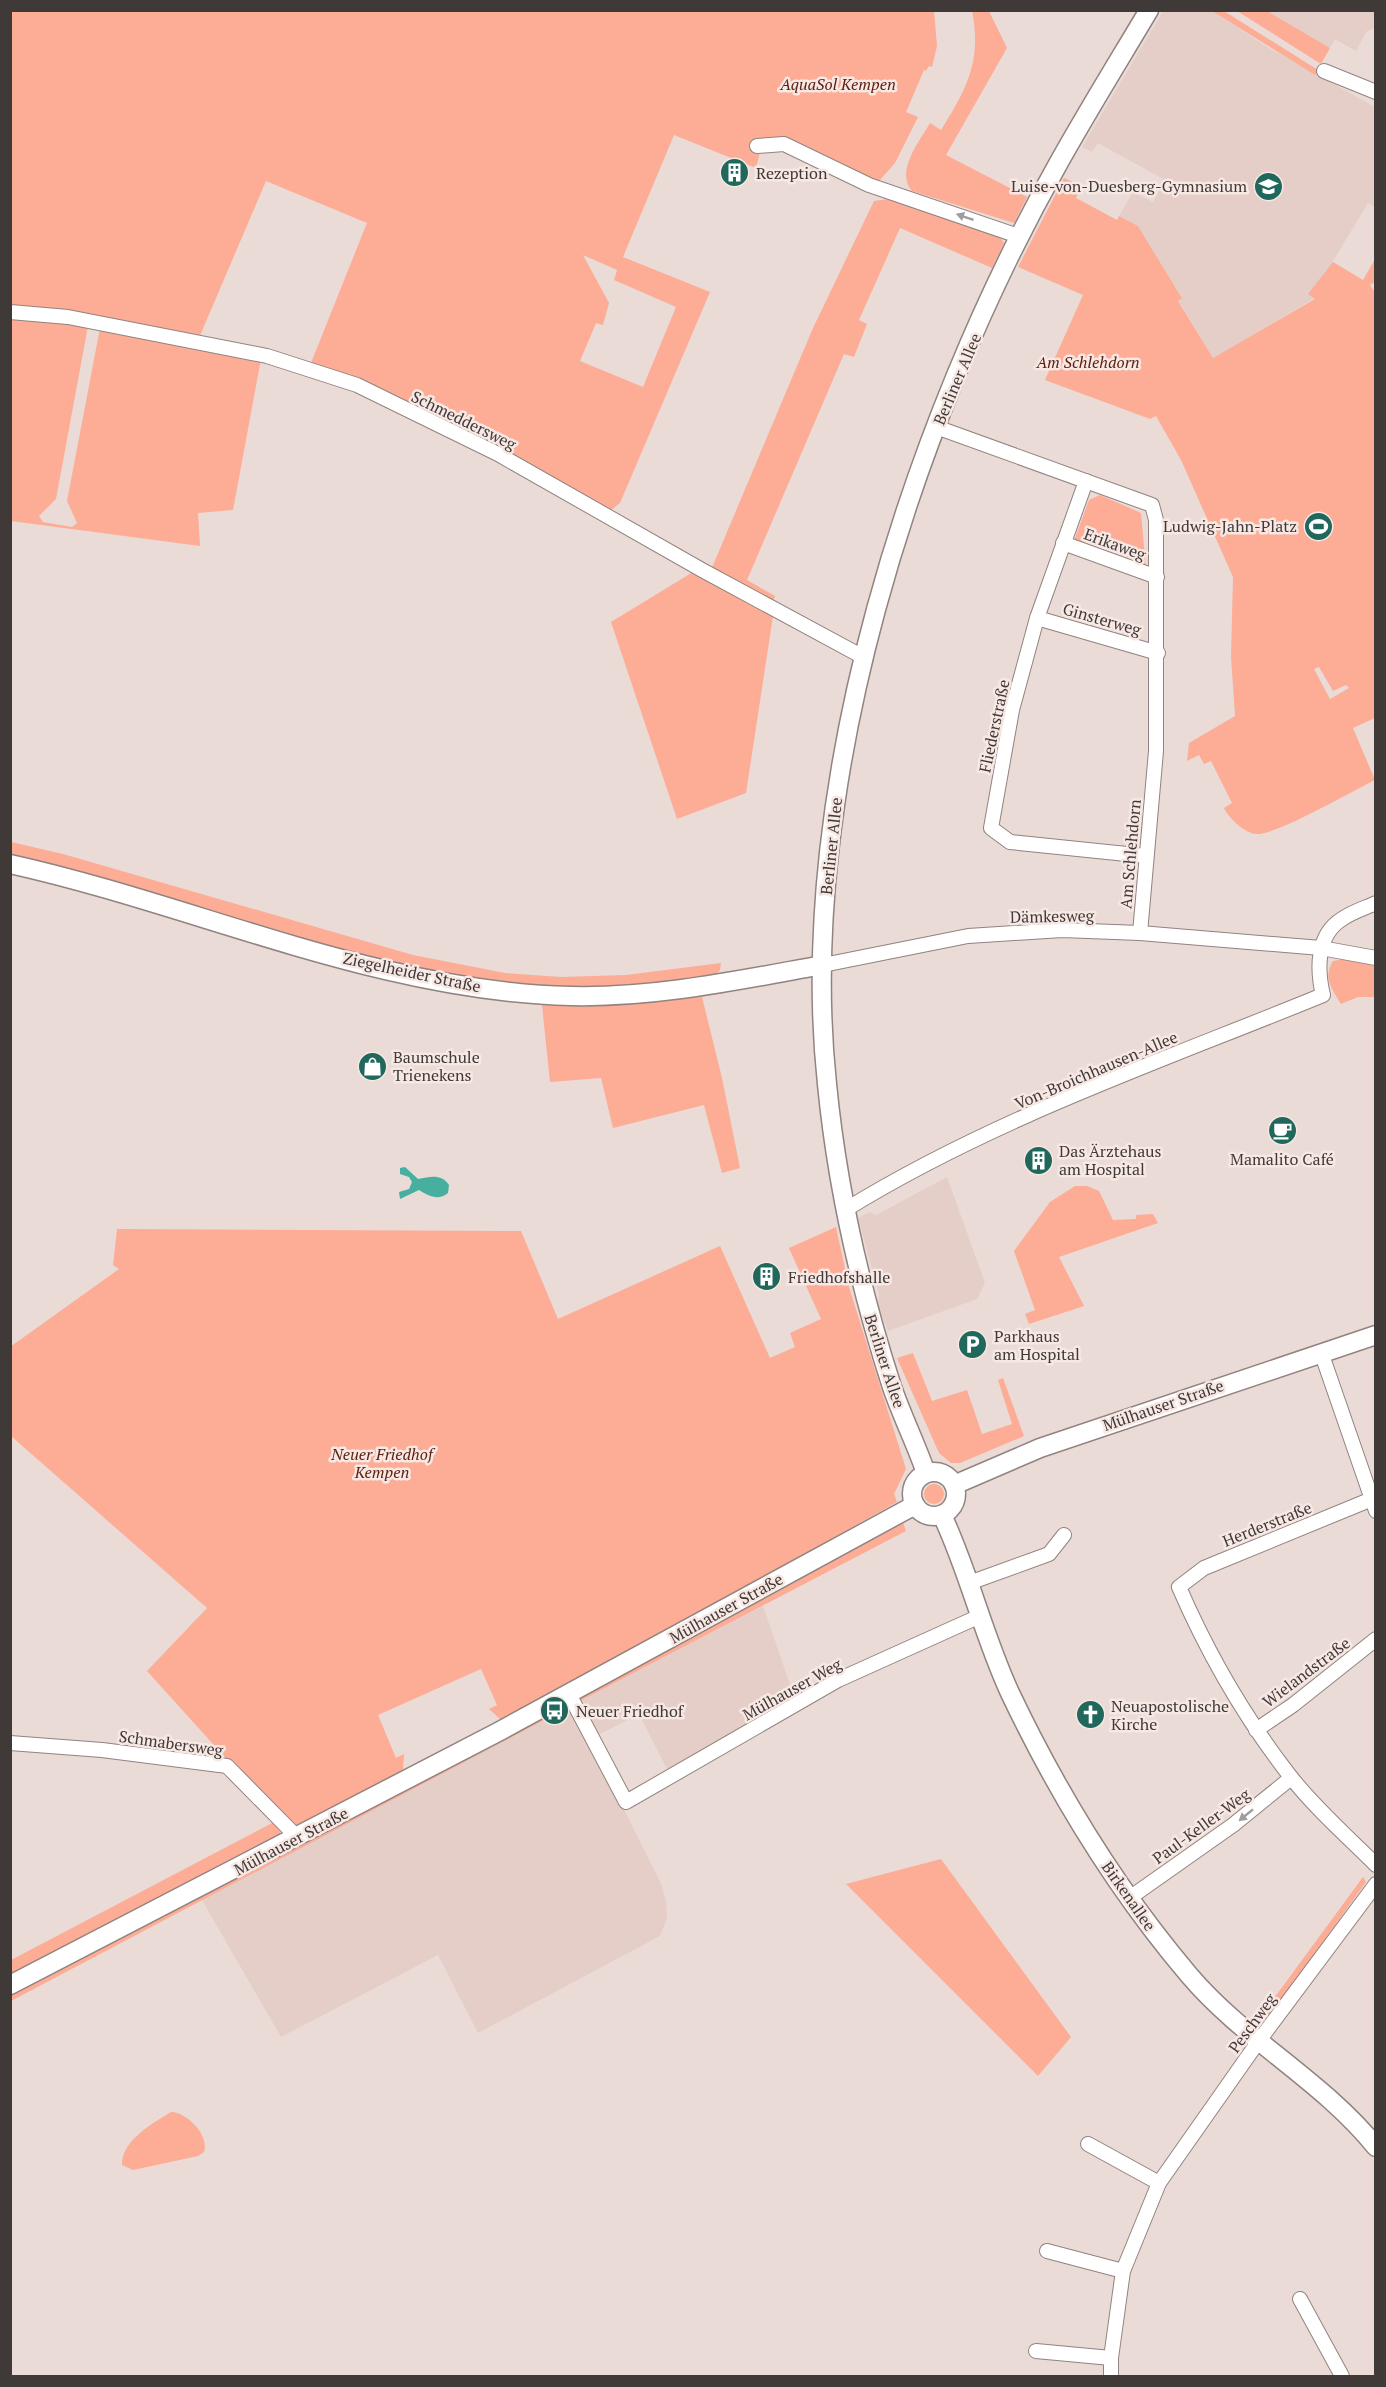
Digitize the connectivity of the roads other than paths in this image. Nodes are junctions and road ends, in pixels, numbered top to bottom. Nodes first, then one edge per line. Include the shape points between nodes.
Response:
1 (1149, 10) edge
2 (1324, 70) dead end
3 (1376, 92) edge
4 (757, 146) dead end
5 (1021, 237) junction
6 (10, 312) edge
7 (936, 427) junction
8 (1086, 481) junction
9 (1063, 543) junction
10 (1157, 577) junction
11 (1037, 618) junction
12 (1158, 653) junction
13 (865, 658) junction
14 (1146, 856) junction
15 (10, 864) edge
16 (1376, 903) edge
17 (1140, 933) junction
18 (1321, 948) junction
19 (1376, 958) edge
20 (822, 965) junction
21 (845, 1210) junction
22 (1376, 1335) edge
23 (1321, 1352) junction
24 (926, 1473) junction
25 (954, 1485) junction
26 (915, 1505) junction
27 (1374, 1505) edge
28 (942, 1515) junction
29 (1064, 1536) dead end
30 (969, 1583) junction
31 (980, 1616) junction
32 (1376, 1639) edge
33 (569, 1694) junction
34 (1256, 1730) junction
35 (10, 1743) edge
36 (1291, 1778) junction
37 (298, 1838) junction
38 (1376, 1865) edge
39 (1376, 1884) edge
40 (1128, 1899) junction
41 (10, 1985) edge
42 (1258, 2042) junction
43 (1374, 2142) edge
44 (1088, 2144) dead end
45 (1160, 2183) junction
46 (1047, 2251) dead end
47 (1123, 2271) junction
48 (1300, 2299) dead end
49 (1036, 2351) dead end
50 (1111, 2358) junction
51 (1111, 2376) edge
52 (1342, 2376) edge

1 - 5 street, Berliner Allee via 1057,166
2 - 3 street
5 -> 4 street via 869,185 784,144
5 - 7 street, Berliner Allee
6 - 13 street, Schmeddersweg via 68,317 267,356 357,385 498,454
7 - 8 street, Am Schlehdorn
7 - 13 street, Berliner Allee via 890,564
8 - 9 street, Fliederstraße
8 - 10 street, Am Schlehdorn via 1152,505
9 - 10 street, Erikaweg
9 - 11 street, Fliederstraße
10 - 12 street, Am Schlehdorn
11 - 12 street, Ginsterweg
11 - 14 street, Fliederstraße via 1012,710 991,828 1010,842
12 - 14 street, Am Schlehdorn via 1156,751
13 - 20 street, Berliner Allee via 831,832
14 - 17 street, Am Schlehdorn
15 - 20 street, Ziegelheider Straße via 90,883 391,970 505,991 570,996 648,993
16 - 18 street via 1340,919
17 - 18 street, Dämkesweg
17 - 20 street, Dämkesweg via 1062,930 968,936
18 - 19 street, Dämkesweg
18 - 21 street, Von-Broichhausen-Allee via 1318,975 1323,995 1089,1088 965,1146
20 - 21 street, Berliner Allee via 826,1083
21 - 24 street, Berliner Allee via 882,1354
22 - 23 street, Mülhauser Straße
23 - 25 street, Mülhauser Straße via 1040,1448
23 - 27 street
24 - 25 street via 939,1472
24 - 26 street via 913,1487
25 - 28 street via 956,1499
26 - 28 street via 927,1515
26 - 33 street, Mülhauser Straße
27 - 34 street, Herderstraße via 1204,1568 1179,1587 1200,1636
28 - 30 street, Birkenallee
29 - 30 street via 1049,1554
30 - 31 street, Birkenallee
31 - 33 street, Mülhauser Weg via 838,1680 626,1802
31 - 40 street, Birkenallee via 1009,1691 1051,1773
32 - 34 street, Wielandstraße
33 - 37 street, Mülhauser Straße
34 - 36 street
35 - 37 street, Schmabersweg via 227,1766
36 - 38 street
36 -> 40 street, Paul-Keller-Weg via 1233,1825
37 - 41 street, Mülhauser Straße
39 - 42 street, Peschweg
40 - 42 street, Birkenallee via 1191,1977
42 - 43 street, Birkenallee via 1316,2088
42 - 45 street, Peschweg
44 - 45 street
45 - 47 street, Peschweg
46 - 47 street
47 - 50 street, Peschweg
48 - 52 street
49 - 50 street
50 - 51 street, Peschweg

